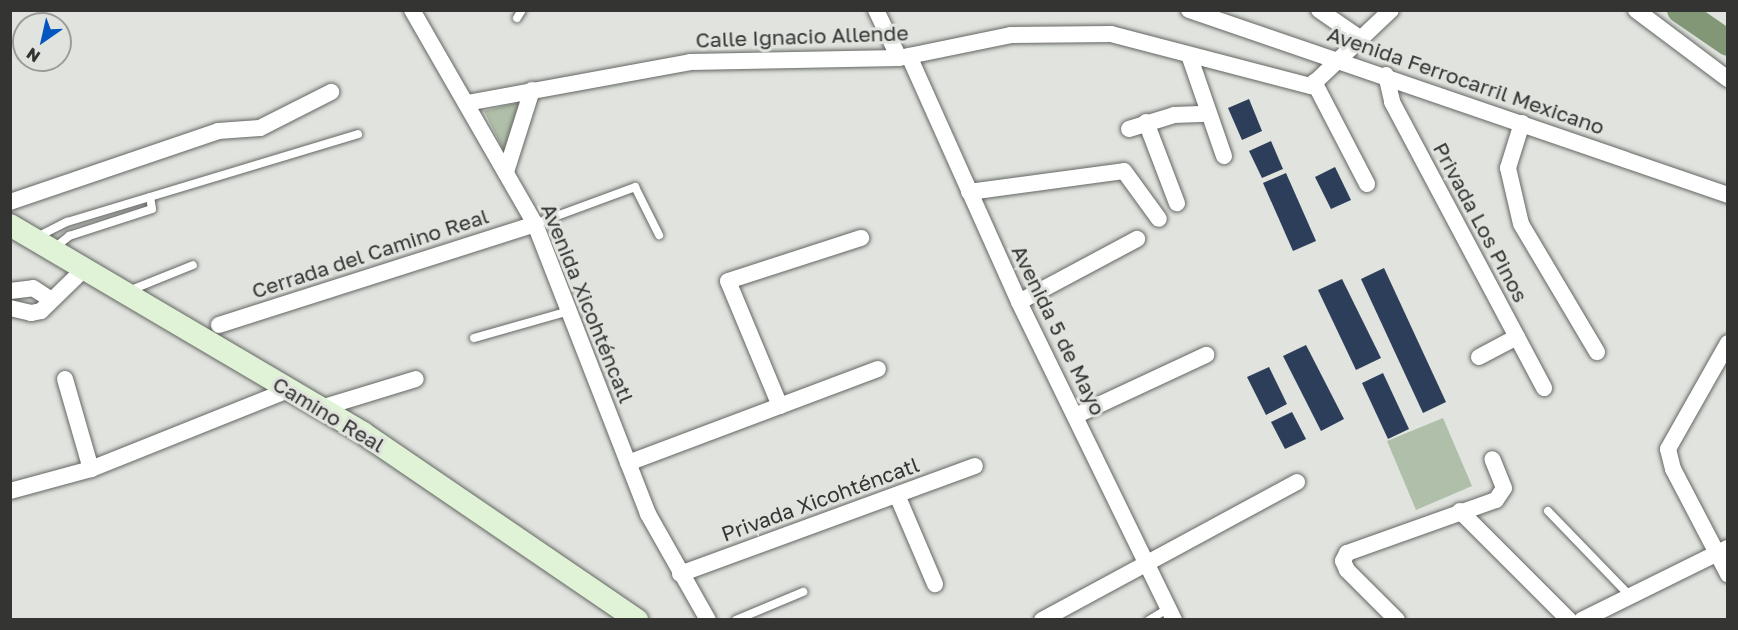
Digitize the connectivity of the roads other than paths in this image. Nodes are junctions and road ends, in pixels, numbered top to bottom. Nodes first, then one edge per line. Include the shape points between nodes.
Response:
1 (412, 10) edge
2 (876, 10) edge
3 (1189, 10) edge
4 (1318, 10) edge
5 (1391, 10) edge
6 (1636, 10) edge
7 (1362, 39) junction
8 (1189, 55) junction
9 (904, 57) junction
10 (1340, 59) junction
11 (1386, 75) junction
12 (1728, 79) edge
13 (1314, 82) junction
14 (532, 90) junction
15 (332, 92) dead end
16 (467, 103) junction
17 (1207, 114) junction
18 (1146, 122) junction
19 (1522, 123) junction
20 (1129, 129) dead end
21 (358, 134) dead end
22 (1224, 156) dead end
23 (506, 172) junction
24 (1367, 184) dead end
25 (969, 192) junction
26 (1728, 195) edge
27 (150, 197) junction
28 (10, 202) edge
29 (1177, 202) dead end
30 (1159, 219) dead end
31 (535, 224) junction
32 (10, 225) edge
33 (659, 235) dead end
34 (861, 237) dead end
35 (1137, 239) dead end
36 (43, 244) junction
37 (193, 265) dead end
38 (85, 268) junction
39 (10, 291) edge
40 (126, 292) junction
41 (50, 299) junction
42 (1019, 302) junction
43 (10, 308) edge
44 (569, 311) junction
45 (219, 325) dead end
46 (1517, 337) junction
47 (474, 338) dead end
48 (1728, 343) edge
49 (1597, 351) dead end
50 (1206, 355) dead end
51 (1479, 357) dead end
52 (878, 369) dead end
53 (65, 379) dead end
54 (416, 379) dead end
55 (1544, 388) dead end
56 (289, 390) junction
57 (780, 406) junction
58 (321, 408) junction
59 (1075, 416) junction
60 (1492, 459) dead end
61 (628, 463) junction
62 (975, 466) dead end
63 (91, 469) junction
64 (1297, 482) dead end
65 (10, 491) edge
66 (897, 495) junction
67 (1460, 511) junction
68 (1548, 511) dead end
69 (1722, 551) edge
70 (1147, 565) junction
71 (680, 574) junction
72 (1728, 574) edge
73 (934, 584) dead end
74 (803, 592) dead end
75 (1630, 597) junction
76 (1172, 614) edge
77 (637, 620) edge
78 (708, 620) edge
79 (736, 620) edge
80 (1042, 620) edge
81 (1149, 620) edge
82 (1396, 620) edge
83 (1569, 620) edge
84 (1582, 620) edge

1 - 16 street, Avenida Xicohténcatl
2 - 9 street, Avenida 5 de Mayo
3 - 10 street, Avenida Ferrocarril Mexicano
4 - 7 street
5 - 7 street
6 - 12 street
7 - 10 street
8 - 9 street, Calle Ignacio Allende via 1111,34 1011,35
8 - 13 street, Calle Ignacio Allende via 1311,86
8 - 17 street
9 - 14 street, Calle Ignacio Allende via 690,62
9 - 25 street, Avenida 5 de Mayo
10 - 11 street, Avenida Ferrocarril Mexicano
10 - 13 street
11 - 19 street, Avenida Ferrocarril Mexicano
11 - 46 street, Privada Los Pinos via 1392,102
13 - 24 street
14 - 16 street, Calle Ignacio Allende
14 - 23 street
15 - 28 street via 260,128 219,131
16 - 23 street, Avenida Xicohténcatl
17 - 18 street
17 - 22 street
18 - 20 street
18 - 29 street
19 - 26 street, Avenida Ferrocarril Mexicano
19 - 49 street via 1508,168 1521,224
21 - 27 lane
23 - 31 street, Avenida Xicohténcatl
25 - 30 street via 1115,170 1132,177
25 - 42 street, Avenida 5 de Mayo
27 - 36 lane via 67,222
27 - 36 lane via 152,209
31 - 33 lane via 635,187
31 - 44 street, Avenida Xicohténcatl
31 - 45 street, Cerrada del Camino Real
32 - 36 main road, Camino Real
34 - 57 street via 728,281
35 - 42 street
36 - 38 main road, Camino Real
37 - 40 lane
38 - 40 main road, Camino Real
38 - 41 street
39 - 41 street via 33,288
40 - 56 main road, Camino Real
41 - 43 street via 31,314
42 - 59 street, Avenida 5 de Mayo
44 - 47 lane
44 - 61 street, Avenida Xicohténcatl
46 - 51 street
46 - 55 street, Privada Los Pinos
48 - 69 street via 1668,448
50 - 59 street
52 - 57 street
53 - 63 street
54 - 58 street
56 - 58 main road, Camino Real
56 - 63 street
57 - 61 street
58 - 77 main road, Camino Real
59 - 70 street, Avenida 5 de Mayo
60 - 67 street via 1503,496
61 - 71 street, Avenida Xicohténcatl
62 - 66 street, Privada Xicohténcatl
63 - 65 street
64 - 70 street
66 - 71 street, Privada Xicohténcatl
66 - 73 street
67 - 82 street via 1347,553 1343,561 1347,570
67 - 83 street
68 - 75 lane
69 - 72 street
69 - 75 street
70 - 76 street, Avenida 5 de Mayo
70 - 80 street
71 - 78 street, Avenida Xicohténcatl
74 - 79 lane
75 - 84 street
76 - 81 lane

